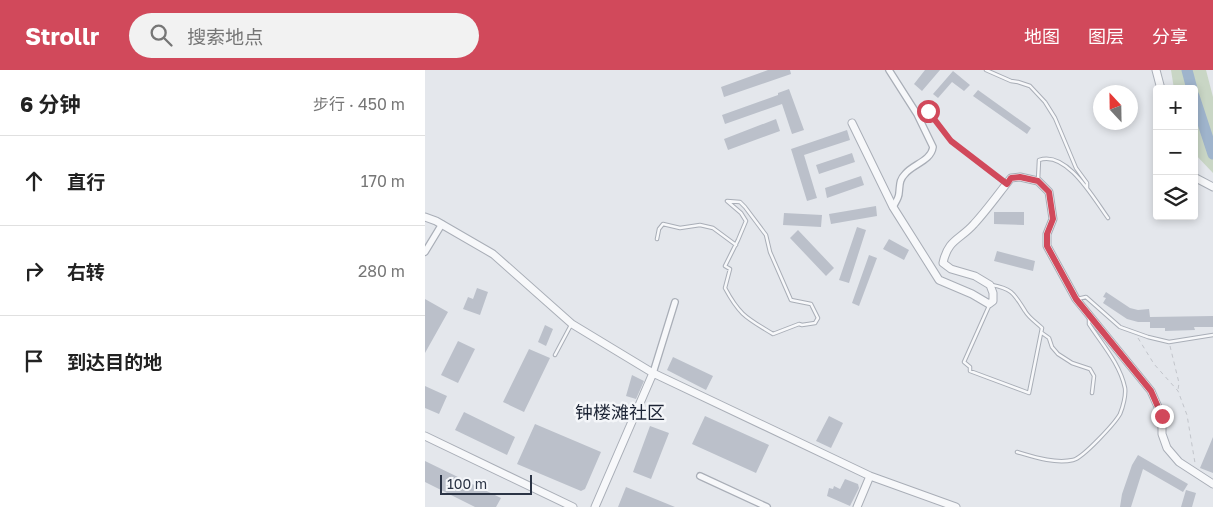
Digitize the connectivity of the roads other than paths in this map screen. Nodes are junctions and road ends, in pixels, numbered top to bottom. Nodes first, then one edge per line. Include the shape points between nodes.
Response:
1 (889, 70) edge
2 (986, 70) edge
3 (1155, 70) edge
4 (1160, 85) edge
5 (928, 111) dead end
6 (852, 123) dead end
7 (1198, 179) edge
8 (1038, 181) junction
9 (1007, 184) junction
10 (1213, 187) edge
11 (1087, 188) junction
12 (893, 207) junction
13 (425, 217) edge
14 (1108, 218) dead end
15 (442, 224) junction
16 (657, 239) dead end
17 (736, 245) junction
18 (425, 252) edge
19 (990, 285) junction
20 (1076, 299) junction
21 (675, 302) dead end
22 (989, 304) junction
23 (1089, 315) junction
24 (572, 324) junction
25 (1042, 333) junction
26 (1213, 336) edge
27 (555, 355) dead end
28 (653, 373) junction
29 (1092, 392) dead end
30 (425, 436) edge
31 (1017, 452) dead end
32 (700, 476) dead end
33 (870, 476) junction
34 (1213, 484) edge
35 (573, 507) edge
36 (595, 507) edge
37 (767, 507) edge
38 (857, 507) edge
39 (956, 507) edge

1 - 12 street via 933,147 929,157 901,178
2 - 11 lane via 1030,86 1045,102
3 - 4 street
5 - 9 lane via 951,141
6 - 12 street
7 - 10 street
8 - 9 street via 1020,177 1011,178
8 - 11 lane via 1039,160 1044,158 1056,160 1069,169
8 - 20 street via 1049,192 1052,210 1047,246
9 - 19 street via 973,226 945,251 943,263
11 - 14 lane
12 - 22 street via 939,280
13 - 15 street
15 - 18 street
15 - 24 street via 493,254
16 - 17 lane via 663,224 680,228 701,225 713,228
17 - 17 lane via 746,221 727,201 740,202 766,235 791,300 811,304 818,318 815,323 799,324 773,334 745,317 725,288 730,269 725,266
19 - 22 street via 993,301
19 - 25 lane via 1013,292 1026,313 1042,328
20 - 23 street
20 - 26 lane via 1086,297 1120,327 1169,342
21 - 28 street
22 - 25 lane via 964,362 970,371 1029,393
23 - 31 lane via 1089,324 1119,370 1125,390 1120,414 1076,460 1059,461
23 - 34 street via 1151,391 1162,416 1162,434 1167,448 1179,462
24 - 27 lane
24 - 28 street
25 - 29 lane via 1049,338 1058,354 1090,369 1095,376
28 - 33 street
28 - 36 street
30 - 35 street
32 - 37 street
33 - 38 street
33 - 39 street

